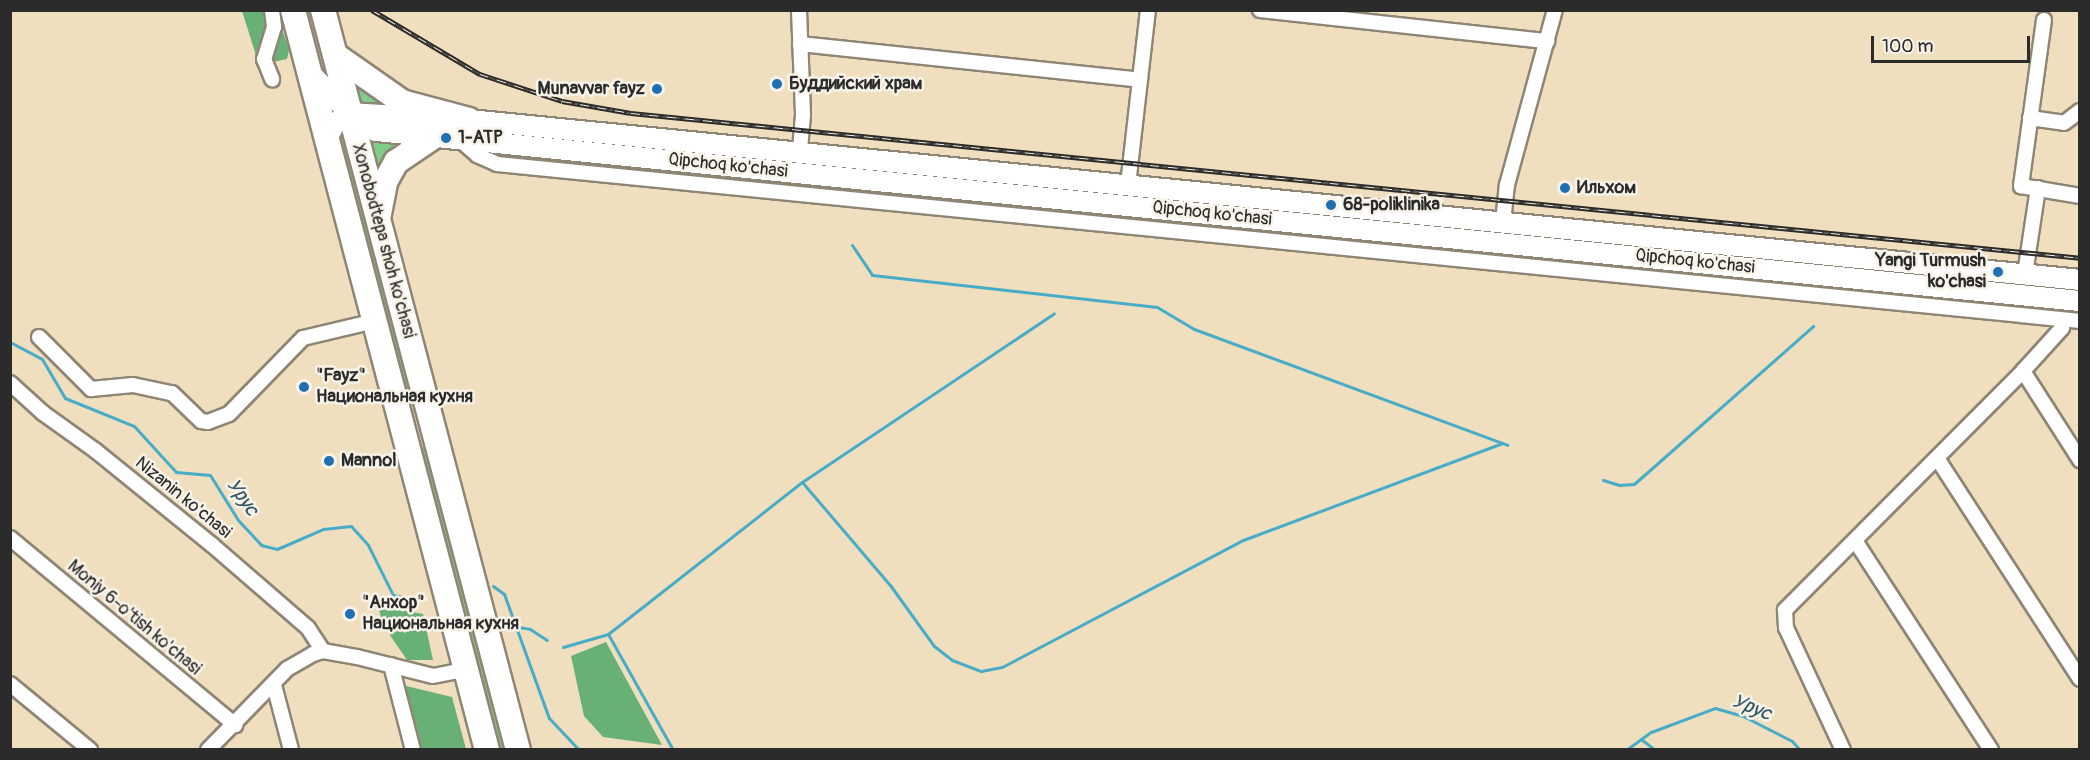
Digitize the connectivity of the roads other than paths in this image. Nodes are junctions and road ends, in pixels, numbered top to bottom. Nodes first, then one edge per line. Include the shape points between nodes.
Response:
1 (272, 10) edge
2 (293, 10) edge
3 (323, 10) edge
4 (799, 10) edge
5 (1148, 10) edge
6 (1260, 10) edge
7 (1555, 10) edge
8 (2044, 20) dead end
9 (1547, 40) junction
10 (801, 44) junction
11 (336, 60) junction
12 (309, 72) junction
13 (272, 79) dead end
14 (1140, 80) junction
15 (2079, 111) edge
16 (350, 113) junction
17 (2030, 118) junction
18 (465, 130) junction
19 (433, 137) junction
20 (327, 139) junction
21 (779, 151) junction
22 (800, 153) junction
23 (778, 171) junction
24 (1128, 185) junction
25 (2038, 188) junction
26 (2079, 196) edge
27 (1503, 222) junction
28 (379, 225) junction
29 (2025, 274) junction
30 (2079, 280) edge
31 (2079, 301) edge
32 (2063, 320) junction
33 (375, 321) junction
34 (2079, 321) edge
35 (39, 337) dead end
36 (2023, 371) junction
37 (10, 383) edge
38 (435, 435) junction
39 (407, 442) junction
40 (1937, 458) junction
41 (2079, 460) edge
42 (10, 538) edge
43 (1856, 542) junction
44 (324, 651) junction
45 (390, 665) junction
46 (465, 670) junction
47 (2079, 678) edge
48 (10, 684) edge
49 (274, 685) junction
50 (235, 725) junction
51 (90, 750) edge
52 (208, 750) edge
53 (291, 750) edge
54 (413, 750) edge
55 (487, 750) edge
56 (518, 750) edge
57 (1843, 750) edge
58 (1991, 750) edge

1 - 13 street via 274,27 264,59
2 - 12 highway, Xonobodtepa shoh ko'chasi
3 - 11 highway, Xonobodtepa shoh ko'chasi
4 - 10 street
5 - 14 street
6 - 9 street
7 - 9 street
8 - 17 street
9 - 27 street via 1507,185
10 - 14 street
10 - 22 street
11 - 12 main road
11 - 16 highway, Xonobodtepa shoh ko'chasi
11 - 18 highway via 402,102
12 - 16 main road, Qipchoq ko'chasi
12 - 20 highway, Xonobodtepa shoh ko'chasi
14 - 24 street
15 - 17 street via 2064,123
16 - 18 main road, Qipchoq ko'chasi
16 - 19 main road, Qipchoq ko'chasi via 376,131
16 - 20 main road via 336,123
16 - 28 highway, Xonobodtepa shoh ko'chasi
17 - 25 street via 2021,186
18 - 19 main road, Qipchoq ko'chasi
18 - 21 main road, Qipchoq ko'chasi
18 - 23 main road, Qipchoq ko'chasi
18 - 32 street via 481,158 497,164
19 - 28 highway via 404,155 388,174
20 - 33 highway, Xonobodtepa shoh ko'chasi
21 - 22 main road, Qipchoq ko'chasi
21 - 23 main road
22 - 24 main road, Qipchoq ko'chasi
23 - 31 main road, Qipchoq ko'chasi
24 - 27 main road, Qipchoq ko'chasi
25 - 26 street
25 - 29 street
27 - 29 main road, Qipchoq ko'chasi
28 - 38 highway, Xonobodtepa shoh ko'chasi
29 - 30 main road, Qipchoq ko'chasi
32 - 34 street
32 - 36 street via 2062,328
33 - 35 street via 303,338 229,414 208,422 201,421 172,393 133,385 91,389
33 - 39 highway, Xonobodtepa shoh ko'chasi
36 - 40 street
36 - 41 street
37 - 44 street, Nizanin ko'chasi via 211,544 308,628
38 - 39 highway via 418,429
38 - 56 highway, Xonobodtepa shoh ko'chasi
39 - 46 highway, Xonobodtepa shoh ko'chasi
40 - 43 street
40 - 47 street
42 - 50 street, Moniy 6-o'tish ko'chasi
43 - 57 street via 1783,614
43 - 58 street
44 - 45 street
44 - 49 street via 294,662
45 - 46 street via 433,676
45 - 54 street
46 - 55 highway, Xonobodtepa shoh ko'chasi
48 - 51 street
49 - 50 street
49 - 53 street
50 - 52 street

